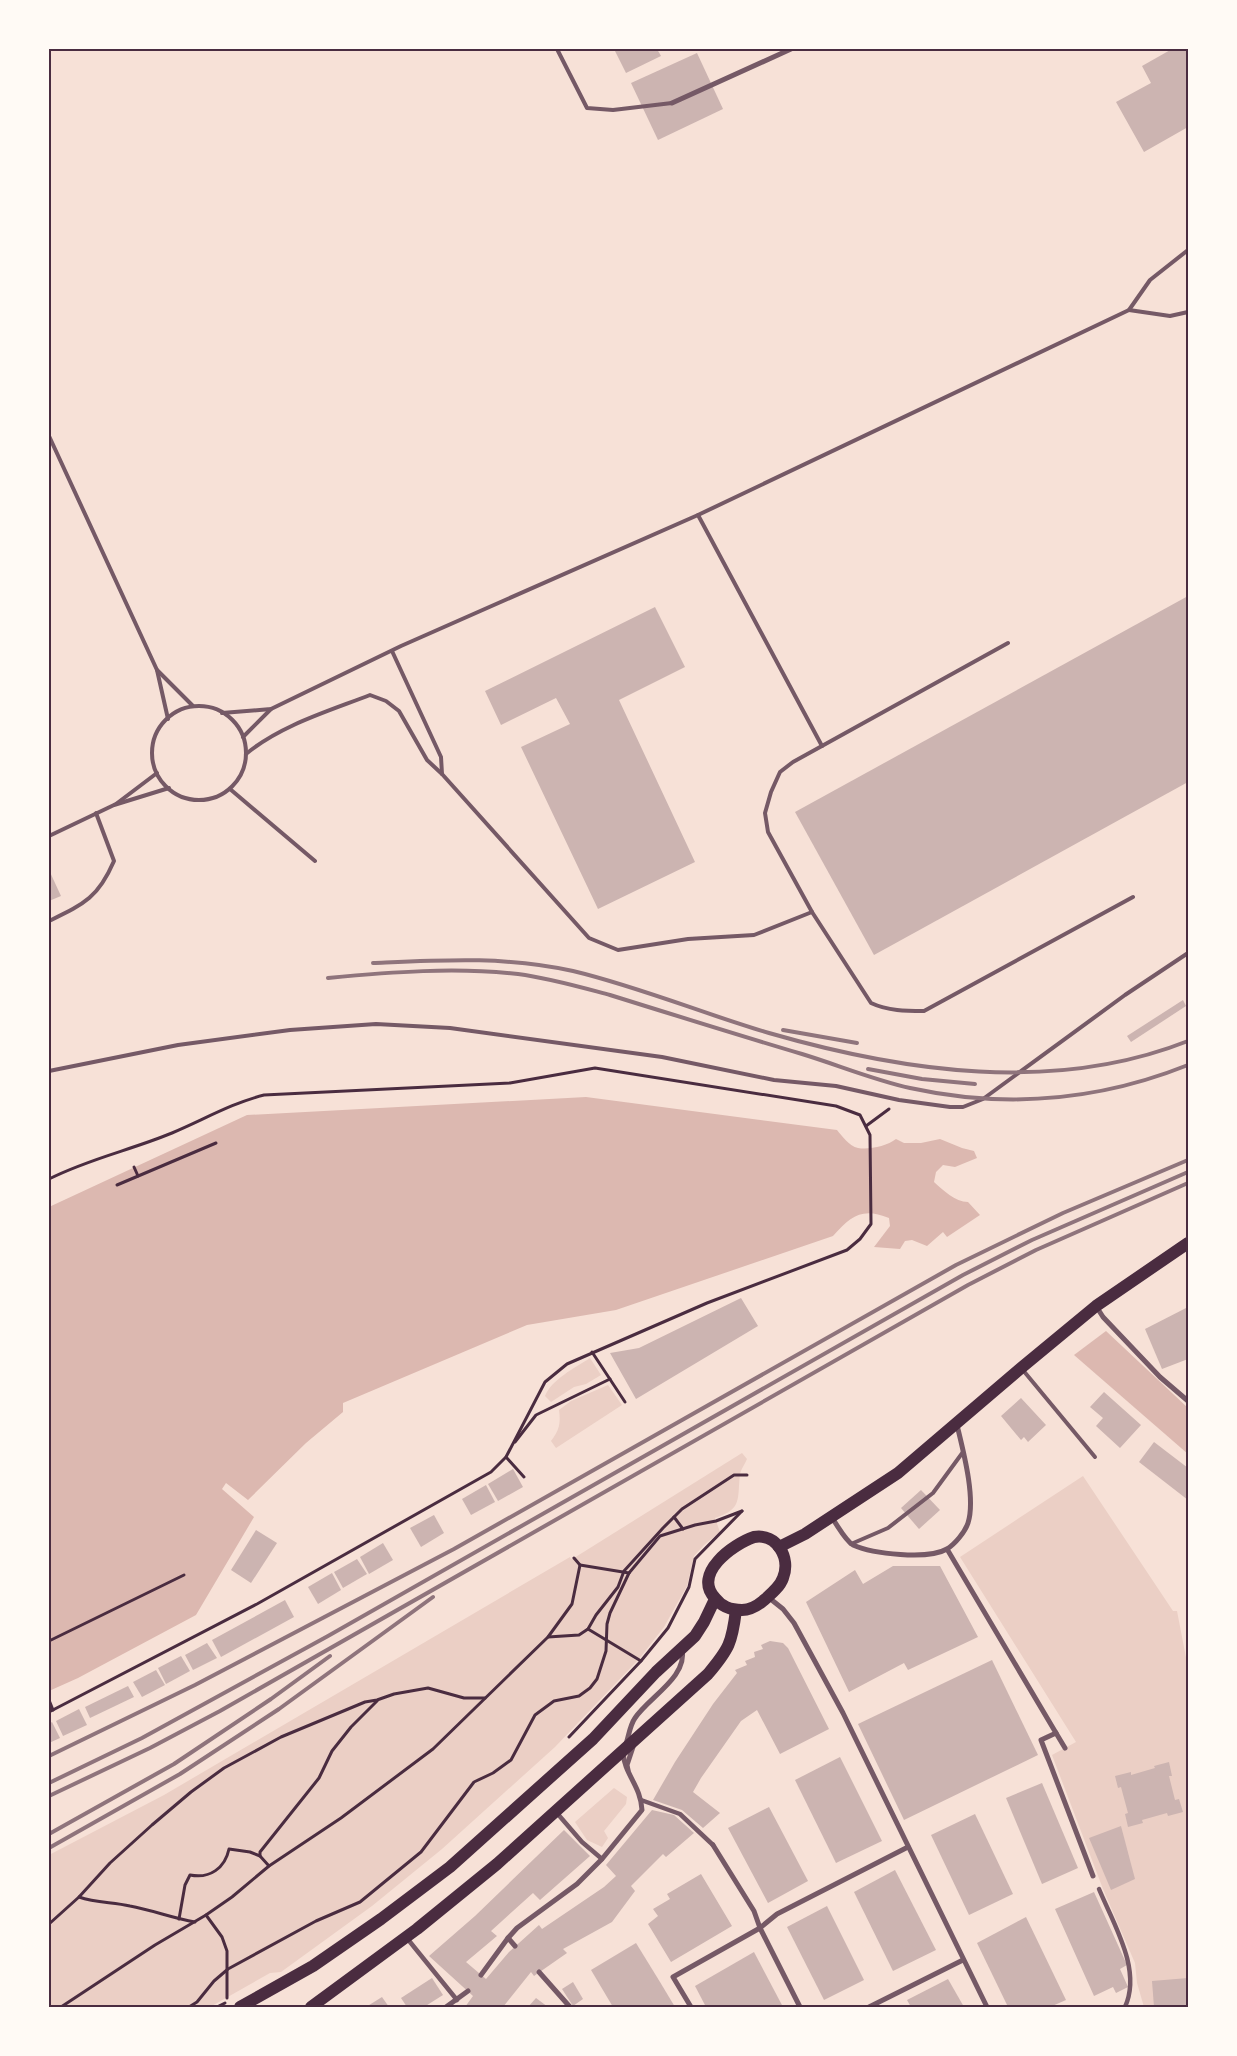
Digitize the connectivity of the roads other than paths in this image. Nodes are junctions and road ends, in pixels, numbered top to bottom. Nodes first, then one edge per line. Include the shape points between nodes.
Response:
1 (557, 49) edge
2 (791, 49) edge
3 (672, 103) joint
4 (1188, 250) edge
5 (1129, 310) junction
6 (1188, 312) edge
7 (49, 436) edge
8 (698, 515) junction
9 (1008, 643) dead end
10 (392, 651) junction
11 (157, 670) junction
12 (193, 706) junction
13 (271, 709) junction
14 (222, 712) junction
15 (168, 719) junction
16 (243, 737) junction
17 (822, 746) junction
18 (246, 754) junction
19 (157, 773) junction
20 (442, 774) junction
21 (169, 788) junction
22 (230, 789) junction
23 (114, 805) junction
24 (96, 813) junction
25 (49, 836) edge
26 (316, 861) dead end
27 (1133, 897) dead end
28 (812, 912) junction
29 (49, 921) edge
30 (1188, 953) edge
31 (49, 1072) edge
32 (1188, 1243) edge
33 (1093, 1308) junction
34 (1020, 1368) junction
35 (1188, 1401) edge
36 (957, 1424) junction
37 (964, 1452) junction
38 (1095, 1457) dead end
39 (832, 1518) junction
40 (851, 1544) junction
41 (779, 1547) junction
42 (947, 1549) junction
43 (768, 1597) junction
44 (715, 1599) junction
45 (736, 1610) junction
46 (681, 1649) junction
47 (1056, 1733) junction
48 (635, 1740) junction
49 (1065, 1748) dead end
50 (622, 1755) junction
51 (628, 1773) junction
52 (642, 1800) junction
53 (555, 1811) junction
54 (713, 1845) joint
55 (908, 1847) junction
56 (602, 1859) junction
57 (1093, 1876) dead end
58 (1099, 1889) dead end
59 (760, 1928) junction
60 (406, 1937) junction
61 (508, 1938) junction
62 (515, 1946) dead end
63 (963, 1960) junction
64 (539, 1972) dead end
65 (481, 1975) dead end
66 (468, 1991) dead end
67 (458, 2000) junction
68 (232, 2003) edge
69 (311, 2007) edge
70 (446, 2007) edge
71 (570, 2007) edge
72 (691, 2007) edge
73 (800, 2007) edge
74 (869, 2007) edge
75 (987, 2007) edge
76 (1125, 2007) edge

1 - 3 lane via 587,108 613,110
2 - 3 street
4 - 5 lane via 1150,280
5 - 6 lane via 1170,316
5 - 8 lane
7 - 11 lane
8 - 10 lane
8 - 17 lane
9 - 17 lane
10 - 13 lane
10 - 20 lane via 441,757
11 - 12 lane
11 - 15 lane
12 - 14 lane via 211,707
12 - 15 lane via 175,712
13 - 14 lane
13 - 16 lane
14 - 16 lane via 234,722
15 - 19 lane via 155,737 152,753
16 - 18 lane
17 - 28 lane via 780,772 765,813 768,832
18 - 20 lane via 276,734 370,695 386,700 399,711 427,760
18 - 22 lane via 244,767
19 - 21 lane
19 - 23 lane
20 - 28 lane via 589,938 618,950 688,940 754,936
21 - 22 lane via 188,799 202,800 217,797
21 - 23 lane
22 - 26 lane
23 - 24 lane
24 - 25 lane
24 - 29 lane via 114,861 108,876 83,905
27 - 28 lane via 924,1011 903,1011 871,1003
30 - 31 lane via 976,1103 963,1107 899,1100 836,1086 774,1080 662,1057 450,1028 376,1024 290,1030 178,1045
32 - 33 main road
33 - 34 main road
33 - 35 street
34 - 36 main road
34 - 38 lane
36 - 37 street
36 - 39 main road via 898,1473
37 - 40 lane via 933,1493 888,1528
37 - 42 street via 970,1505 968,1523 960,1538
39 - 40 street
39 - 41 main road
40 - 42 street via 874,1552 934,1554
41 - 43 main road via 785,1572
41 - 44 main road via 765,1537 754,1537 724,1556 710,1572 708,1580 710,1593
42 - 47 street
43 - 45 main road via 751,1608
43 - 55 street via 794,1623 843,1713
44 - 45 main road via 724,1607
44 - 46 main road via 700,1629
45 - 48 main road via 733,1634 726,1653 708,1674
46 - 50 street via 683,1656 678,1672 635,1718
46 - 68 main road via 592,1739 450,1867 313,1966
47 - 49 street
47 - 57 street via 1041,1740
48 - 50 main road
48 - 51 street
50 - 51 street
50 - 53 main road
51 - 52 street
52 - 54 street via 680,1814
52 - 56 street via 642,1810
53 - 56 street
53 - 60 main road via 497,1864
54 - 59 street via 754,1911
55 - 59 street via 777,1914
55 - 63 street
56 - 61 street via 577,1884
58 - 76 street via 1130,1963 1131,1994
59 - 72 street via 673,1977
59 - 73 street
60 - 67 street
60 - 69 main road
61 - 62 street
61 - 65 street
63 - 74 street
63 - 75 street
64 - 71 street
66 - 67 street
67 - 70 street

